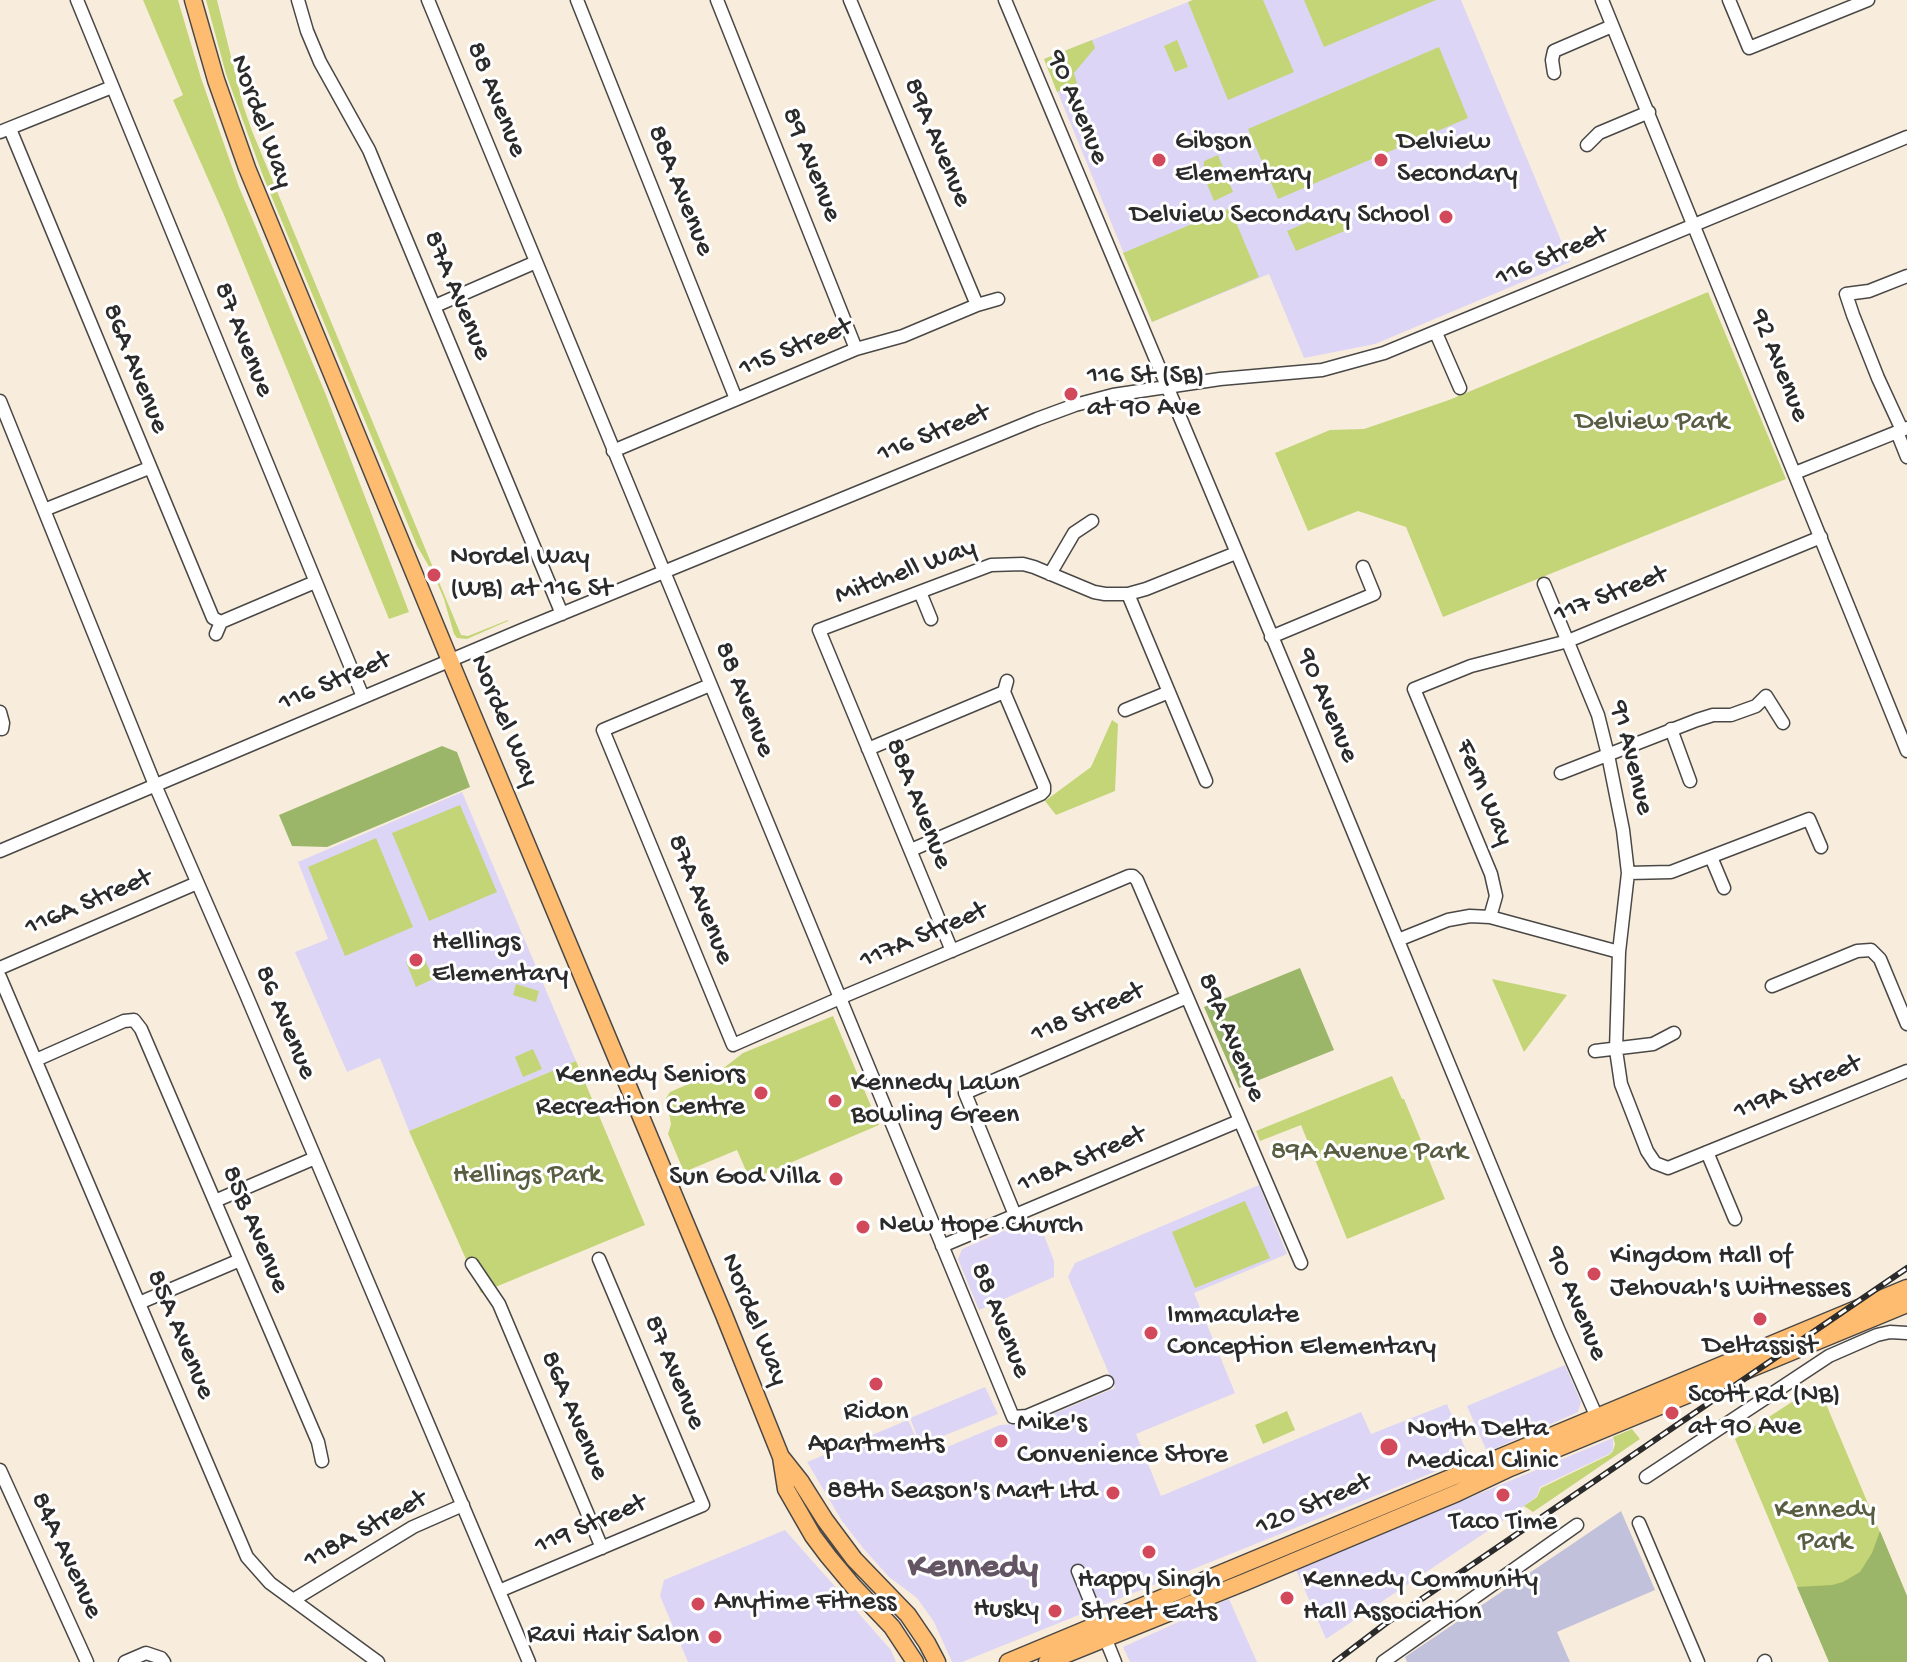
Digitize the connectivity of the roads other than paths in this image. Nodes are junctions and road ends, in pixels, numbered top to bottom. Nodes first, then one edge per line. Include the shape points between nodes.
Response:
1 (77, 0) edge
2 (193, 0) edge
3 (298, 0) edge
4 (428, 0) edge
5 (577, 0) edge
6 (717, 0) edge
7 (850, 0) edge
8 (1005, 0) edge
9 (1602, 0) edge
10 (1729, 0) edge
11 (1868, 0) edge
12 (1847, 4) edge
13 (1612, 26) junction
14 (1554, 73) dead end
15 (112, 87) junction
16 (1649, 112) junction
17 (5, 131) edge
18 (1907, 137) edge
19 (1587, 145) dead end
20 (1695, 225) junction
21 (536, 262) junction
22 (1907, 276) edge
23 (998, 299) dead end
24 (977, 305) junction
25 (435, 306) junction
26 (1436, 333) junction
27 (856, 349) junction
28 (1166, 386) junction
29 (1460, 388) dead end
30 (736, 399) junction
31 (0, 401) edge
32 (1902, 430) edge
33 (613, 451) junction
34 (1907, 457) edge
35 (149, 468) junction
36 (1795, 473) junction
37 (44, 510) junction
38 (1092, 521) dead end
39 (1821, 537) junction
40 (1236, 553) junction
41 (1363, 567) dead end
42 (664, 572) junction
43 (1050, 574) junction
44 (315, 582) junction
45 (1544, 584) dead end
46 (920, 592) junction
47 (1128, 594) junction
48 (562, 614) junction
49 (931, 619) dead end
50 (819, 630) joint
51 (1271, 637) junction
52 (1568, 641) junction
53 (450, 661) junction
54 (710, 685) junction
55 (1414, 689) joint
56 (1169, 692) junction
57 (363, 697) junction
58 (1125, 710) dead end
59 (0, 712) edge
60 (1901, 718) edge
61 (1783, 723) dead end
62 (1671, 729) junction
63 (5, 731) edge
64 (868, 749) junction
65 (1907, 751) edge
66 (1608, 755) junction
67 (1561, 773) dead end
68 (1206, 781) dead end
69 (1690, 781) dead end
70 (155, 785) junction
71 (1821, 847) dead end
72 (911, 850) junction
73 (0, 851) edge
74 (1711, 857) junction
75 (1628, 873) junction
76 (1133, 876) joint
77 (197, 883) junction
78 (1724, 888) dead end
79 (1490, 917) junction
80 (1398, 940) junction
81 (952, 951) junction
82 (1619, 952) junction
83 (0, 968) edge
84 (0, 977) edge
85 (1772, 986) dead end
86 (1187, 997) junction
87 (840, 998) junction
88 (1907, 1024) edge
89 (1674, 1033) dead end
90 (733, 1045) joint
91 (1616, 1050) junction
92 (1595, 1051) dead end
93 (36, 1060) junction
94 (1907, 1071) edge
95 (1239, 1121) junction
96 (1707, 1152) junction
97 (315, 1158) junction
98 (1668, 1168) joint
99 (215, 1201) junction
100 (1015, 1215) junction
101 (1735, 1219) dead end
102 (942, 1246) junction
103 (599, 1259) dead end
104 (240, 1260) junction
105 (1301, 1263) dead end
106 (472, 1264) dead end
107 (1907, 1288) edge
108 (139, 1303) junction
109 (1907, 1304) edge
110 (1907, 1333) edge
111 (1738, 1358) junction
112 (1720, 1381) junction
113 (1107, 1382) dead end
114 (1599, 1424) junction
115 (781, 1457) junction
116 (322, 1461) dead end
117 (0, 1470) edge
118 (1646, 1477) dead end
119 (463, 1505) junction
120 (703, 1505) joint
121 (1356, 1517) junction
122 (1639, 1523) dead end
123 (1577, 1525) dead end
124 (602, 1548) junction
125 (1289, 1563) junction
126 (1078, 1571) dead end
127 (499, 1591) junction
128 (293, 1600) junction
129 (1102, 1631) junction
130 (87, 1662) edge
131 (125, 1662) edge
132 (164, 1662) edge
133 (378, 1662) edge
134 (529, 1662) edge
135 (915, 1662) edge
136 (937, 1662) edge
137 (1008, 1662) edge
138 (1047, 1662) edge
139 (1115, 1662) edge
140 (1383, 1662) edge
141 (1698, 1662) edge

1 - 15 street, 87 Avenue
2 - 53 main road, Nordel Way via 247,168
3 - 25 street, 87A Avenue via 320,62 369,150
4 - 21 street, 88 Avenue
5 - 30 street, 88A Avenue
6 - 27 street, 89 Avenue
7 - 24 street, 89A Avenue
8 - 28 street, 90 Avenue
9 - 13 street, 92 Avenue
10 - 12 street via 1749,48
11 - 12 street
13 - 14 street via 1554,51
13 - 16 street, 92 Avenue
15 - 17 street
15 - 44 street, 87 Avenue
16 - 19 street via 1599,133
16 - 20 street, 92 Avenue
17 - 35 street, 86A Avenue
18 - 20 street, 116 Street
20 - 26 street, 116 Street
20 - 36 street, 92 Avenue
21 - 25 street
21 - 33 street, 88 Avenue
22 - 32 street via 1846,294
23 - 24 street, 115 Street
24 - 27 street, 115 Street
25 - 48 street, 87A Avenue
26 - 28 street, 116 Street via 1322,370
26 - 29 street
27 - 30 street, 115 Street
28 - 40 street, 90 Avenue
28 - 42 street, 116 Street via 1050,414
30 - 33 street, 115 Street
31 - 37 street, 86 Avenue
32 - 34 street
32 - 36 street
33 - 42 street, 88 Avenue
35 - 37 street
35 - 44 street, 86A Avenue via 218,628
36 - 39 street, 92 Avenue
37 - 70 street, 86 Avenue
38 - 43 street via 1074,533
39 - 52 street, 117 Street
39 - 60 street, 92 Avenue
40 - 47 street, Mitchell Way
40 - 51 street, 90 Avenue
41 - 51 street via 1374,594
42 - 48 street, 116 Street
42 - 54 street, 88 Avenue
43 - 46 street, Mitchell Way via 1023,564 1001,564
43 - 47 street, Mitchell Way via 1094,592
44 - 57 street, 87 Avenue
45 - 52 street, 91 Avenue
46 - 49 street
46 - 50 street, Mitchell Way
47 - 56 street
48 - 53 street, 116 Street
50 - 64 street, 88A Avenue
51 - 80 street, 90 Avenue
52 - 55 street, 117 Street via 1471,666
52 - 66 street, 91 Avenue
53 - 57 street, 116 Street
53 - 115 main road, Nordel Way
54 - 87 street, 88 Avenue
54 - 90 street, 87A Avenue via 603,730
55 - 79 street, Fern Way via 1491,874 1496,896
56 - 58 street
56 - 68 street
57 - 70 street, 116 Street
59 - 63 street
60 - 65 street, 92 Avenue
61 - 62 street via 1766,696 1756,706 1731,715 1713,715
62 - 66 street
62 - 69 street
64 - 72 street, 88A Avenue
64 - 72 street via 1006,686 1044,791
66 - 67 street
66 - 75 street, 91 Avenue
70 - 73 street, 116 Street
70 - 77 street, 86 Avenue
71 - 74 street via 1809,819
72 - 81 street, 88A Avenue
74 - 75 street via 1671,872
74 - 78 street
75 - 82 street, 91 Avenue
76 - 81 street, 117A Street
76 - 86 street, 89A Avenue
77 - 83 street, 116A Street
77 - 97 street, 86 Avenue
79 - 80 street via 1448,920
79 - 82 street
80 - 114 street, 90 Avenue
81 - 87 street, 117A Street
82 - 91 street, 91 Avenue
84 - 93 street, 85A Avenue
85 - 88 street via 1871,950 1880,959
86 - 95 street, 89A Avenue
86 - 100 street, 118 Street via 965,1093
87 - 90 street, 117A Street
87 - 102 street, 88 Avenue
89 - 91 street via 1653,1044
91 - 92 street
91 - 98 street, 91 Avenue via 1621,1084 1647,1151 1655,1163
93 - 99 street, 85B Avenue via 134,1020
93 - 108 street, 85A Avenue
94 - 96 street, 119A Street
95 - 100 street, 118A Street
95 - 105 street, 89A Avenue
96 - 98 street, 119A Street
96 - 101 street, 119A Street
97 - 99 street
97 - 119 street, 86 Avenue
99 - 104 street, 85B Avenue
100 - 102 street, 118A Street
102 - 113 street, 88 Avenue via 1013,1417
103 - 120 street, 87 Avenue
104 - 108 street
104 - 116 street, 85B Avenue
106 - 124 street, 86A Avenue via 499,1304
107 - 111 main road, 120 Street
108 - 128 street, 85A Avenue via 247,1557
109 - 112 main road, 120 Street
110 - 118 street via 1877,1335 1829,1356
111 - 112 main road
111 - 114 main road, 120 Street
112 - 114 main road, 120 Street
114 - 121 main road, 120 Street
114 - 125 main road, 120 Street
115 - 135 main road, Nordel Way via 786,1489 813,1536 892,1627
115 - 136 main road, Nordel Way via 854,1559 913,1622
117 - 130 street, 84A Avenue
119 - 127 street, 86 Avenue
119 - 128 street, 118A Street via 413,1527
120 - 124 street, 119 Street
121 - 125 main road via 1342,1530 1290,1552
121 - 129 main road, 120 Street
122 - 141 street
123 - 140 street
124 - 127 street, 119 Street
125 - 129 main road, 120 Street
126 - 129 street
127 - 134 street, 86 Avenue
128 - 133 street, 85A Avenue
129 - 137 main road, 120 Street
129 - 138 main road, 120 Street
129 - 139 street
131 - 132 street via 146,1653

